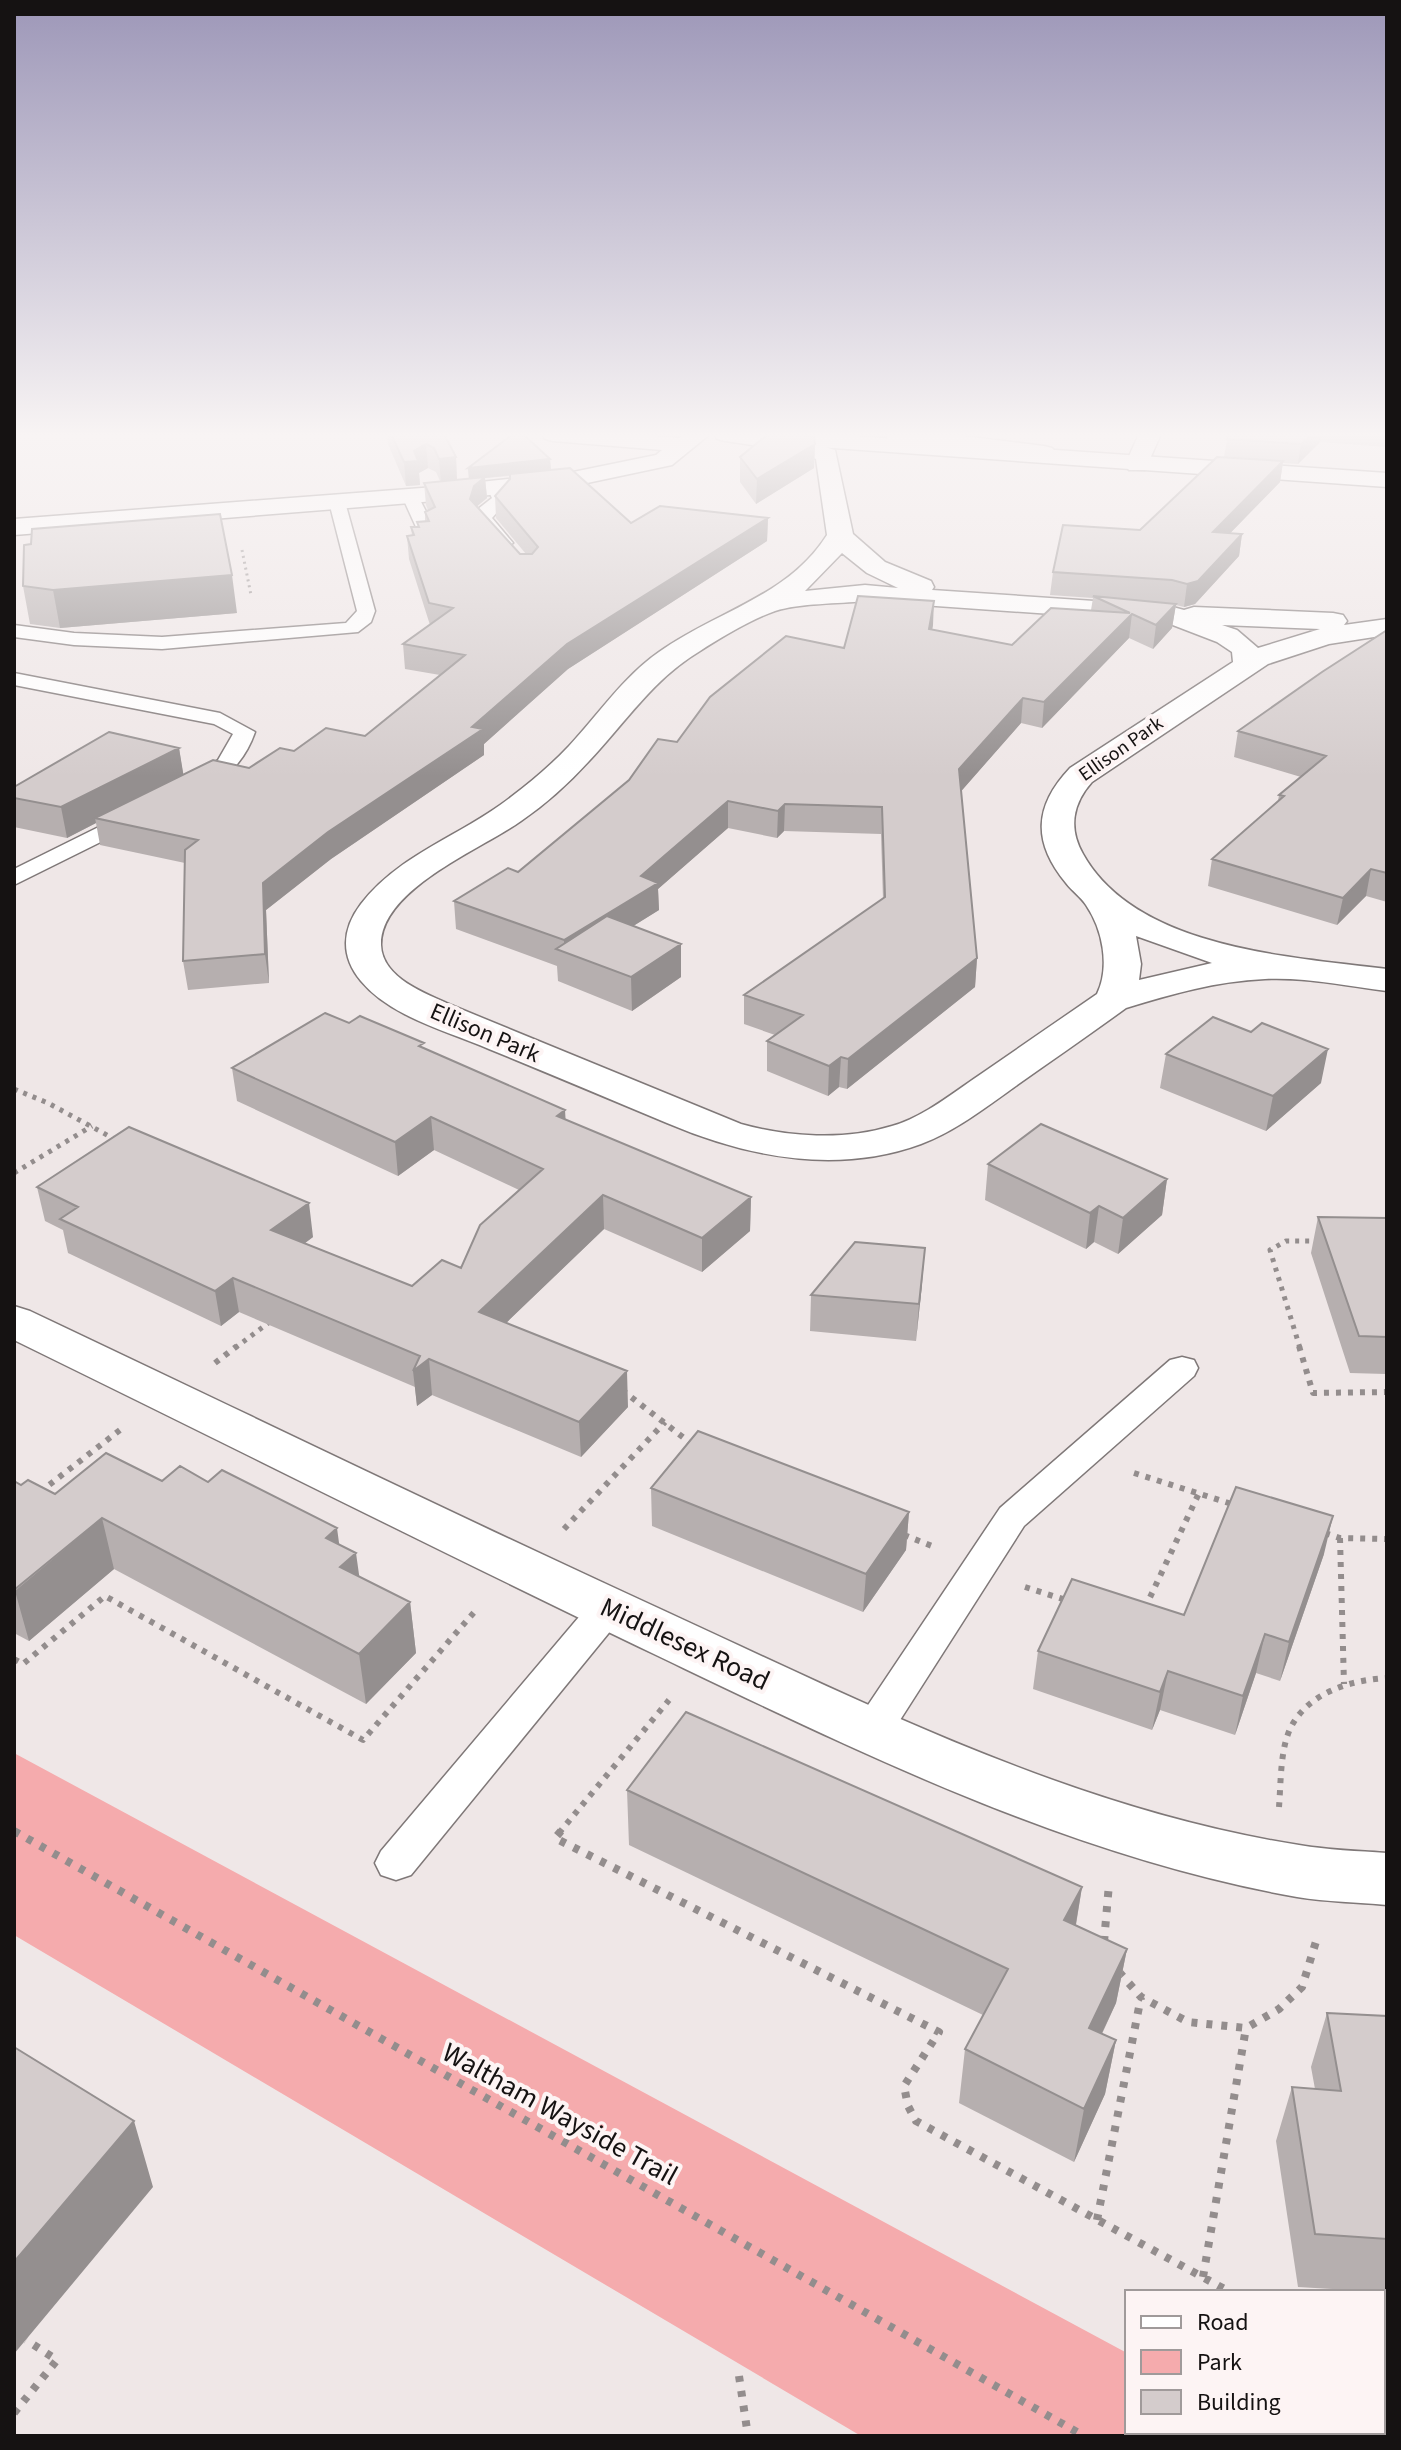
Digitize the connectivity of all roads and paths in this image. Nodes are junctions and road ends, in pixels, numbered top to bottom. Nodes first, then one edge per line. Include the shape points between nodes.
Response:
1 (240, 548) edge
2 (349, 548) edge
3 (509, 548) edge
4 (833, 548) edge
5 (851, 548) edge
6 (518, 559) edge
7 (993, 604) junction
8 (761, 606) junction
9 (1169, 614) junction
10 (1387, 626) edge
11 (14, 631) edge
12 (258, 636) junction
13 (1247, 664) junction
14 (14, 679) edge
15 (175, 795) edge
16 (148, 809) edge
17 (14, 878) edge
18 (1104, 905) junction
19 (1287, 968) junction
20 (1387, 980) edge
21 (1113, 1000) junction
22 (14, 1089) edge
23 (92, 1126) junction
24 (132, 1148) edge
25 (14, 1173) edge
26 (1331, 1241) edge
27 (280, 1313) edge
28 (14, 1321) edge
29 (1182, 1368) dead end
30 (208, 1369) dead end
31 (613, 1386) edge
32 (1387, 1392) edge
33 (665, 1422) junction
34 (120, 1430) dead end
35 (696, 1448) edge
36 (1080, 1457) junction
37 (1199, 1493) junction
38 (32, 1498) edge
39 (1241, 1507) edge
40 (1311, 1529) edge
41 (898, 1532) edge
42 (561, 1533) dead end
43 (1340, 1538) junction
44 (1387, 1539) edge
45 (941, 1550) dead end
46 (1016, 1584) dead end
47 (1076, 1604) edge
48 (608, 1608) junction
49 (476, 1610) dead end
50 (1143, 1611) edge
51 (14, 1659) edge
52 (1387, 1678) edge
53 (1344, 1684) junction
54 (669, 1700) dead end
55 (872, 1731) junction
56 (1279, 1807) dead end
57 (14, 1831) edge
58 (396, 1863) dead end
59 (1387, 1879) edge
60 (1109, 1884) dead end
61 (1318, 1934) dead end
62 (1109, 1951) edge
63 (1114, 1962) edge
64 (1141, 1997) junction
65 (1246, 2028) junction
66 (1097, 2220) junction
67 (1203, 2277) junction
68 (1226, 2290) edge
69 (26, 2340) dead end
70 (739, 2376) dead end
71 (14, 2413) edge
72 (748, 2436) edge
73 (1084, 2436) edge

1 - 12 path
2 - 12 lane via 364,618 351,628
3 - 6 lane
4 - 8 street, Ellison Park via 791,591
5 - 7 street, Ellison Park via 894,577
7 - 8 street, Ellison Park via 865,593
7 - 9 street, Ellison Park
8 - 21 street, Ellison Park via 668,658 554,778 506,816 396,887 376,908 365,931 363,952 373,972 426,1008 726,1133 767,1144 817,1148 889,1140 924,1128
9 - 10 street, Ellison Park
9 - 13 street, Ellison Park via 1227,636 1244,648
10 - 13 street, Ellison Park via 1314,638
11 - 12 lane via 162,643
13 - 18 street, Ellison Park via 1081,775 1061,798 1056,824 1064,852
14 - 15 lane via 220,719 244,732 238,754 216,774
16 - 17 lane
18 - 19 street, Ellison Park via 1185,942
18 - 21 street, Ellison Park via 1124,964
19 - 20 street, Ellison Park
19 - 21 street, Ellison Park via 1229,972
22 - 23 path
23 - 24 path
23 - 25 path
26 - 32 path via 1289,1240 1270,1250 1313,1393
27 - 30 path
28 - 48 street, Middlesex Road
29 - 36 lane
31 - 33 path
33 - 35 path
33 - 42 path
34 - 38 path
36 - 37 path
36 - 55 lane via 1012,1517
37 - 39 path
37 - 50 path
40 - 43 path
41 - 45 path
43 - 44 path
43 - 53 path
46 - 47 path
48 - 55 street, Middlesex Road
48 - 58 lane
49 - 51 path via 363,1740 105,1596 23,1664
52 - 53 path
53 - 56 path via 1316,1699 1291,1727
54 - 66 path via 555,1838 939,2032 904,2086 916,2121
55 - 59 street, Middlesex Road via 1034,1799 1198,1850 1300,1871
57 - 73 path, Waltham Wayside Trail
60 - 62 path via 1103,1941
61 - 65 path via 1302,1987 1279,2009
63 - 64 path
64 - 65 path via 1188,2022
64 - 66 path
65 - 67 path
66 - 67 path
67 - 68 path
69 - 71 path via 57,2360
70 - 72 path

